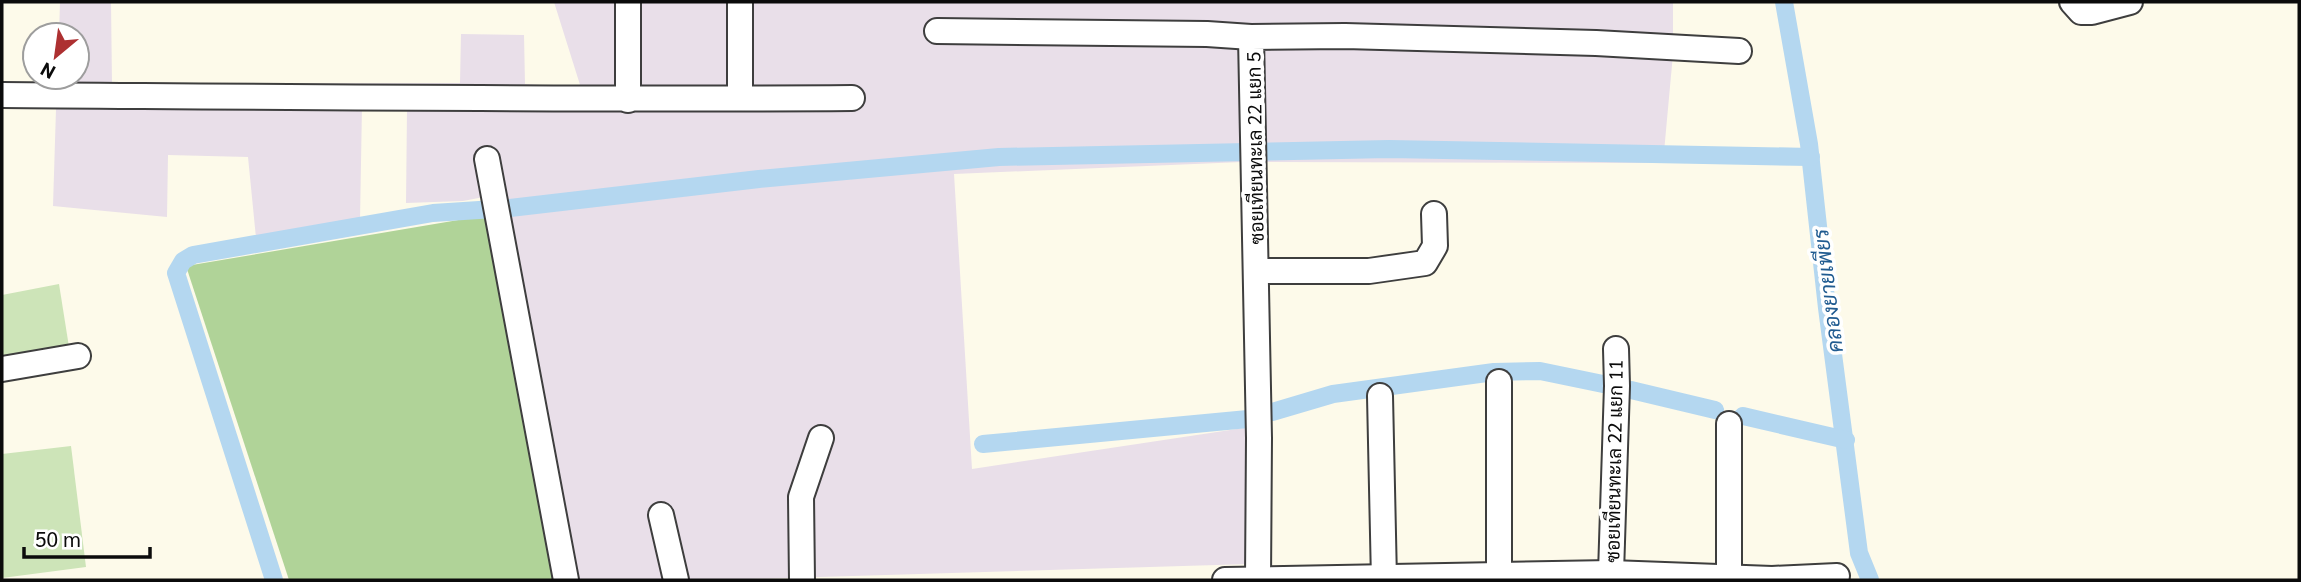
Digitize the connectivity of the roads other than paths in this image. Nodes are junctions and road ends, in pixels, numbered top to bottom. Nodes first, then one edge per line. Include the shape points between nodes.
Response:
1 (628, 2) edge
2 (740, 2) edge
3 (2072, 2) edge
4 (2130, 2) edge
5 (937, 31) dead end
6 (1251, 37) junction
7 (1739, 51) dead end
8 (91, 86) edge
9 (35, 91) edge
10 (2, 95) edge
11 (740, 97) junction
12 (852, 98) dead end
13 (628, 100) junction
14 (487, 159) dead end
15 (1434, 214) dead end
16 (1256, 271) junction
17 (1616, 349) dead end
18 (78, 356) dead end
19 (2, 369) edge
20 (1499, 382) dead end
21 (1380, 396) dead end
22 (1729, 424) dead end
23 (821, 438) dead end
24 (661, 515) dead end
25 (1613, 576) edge
26 (1838, 576) dead end
27 (1729, 577) junction
28 (1499, 578) edge
29 (1384, 579) edge
30 (566, 580) edge
31 (676, 580) edge
32 (802, 580) edge
33 (1226, 580) edge
34 (1258, 580) edge

1 - 13 street
2 - 11 street
3 - 4 street via 2081,12 2092,12
5 - 6 street
6 - 7 street, ซอยเทียนทะเล 22 แยก 5 via 1596,43
6 - 16 street, ซอยเทียนทะเล 22 แยก 5
8 - 13 street
9 - 10 street
11 - 12 street
11 - 13 street
14 - 30 street
15 - 16 street via 1435,246 1426,263 1368,271
16 - 34 street, ซอยเทียนทะเล 22 แยก 5
17 - 25 street, ซอยเทียนทะเล 22 แยก 11
18 - 19 street
20 - 28 street
21 - 29 street
22 - 27 street
23 - 32 street via 801,497
24 - 31 street
25 - 27 street
25 - 28 street
26 - 27 street
28 - 29 street
29 - 34 street
33 - 34 street

